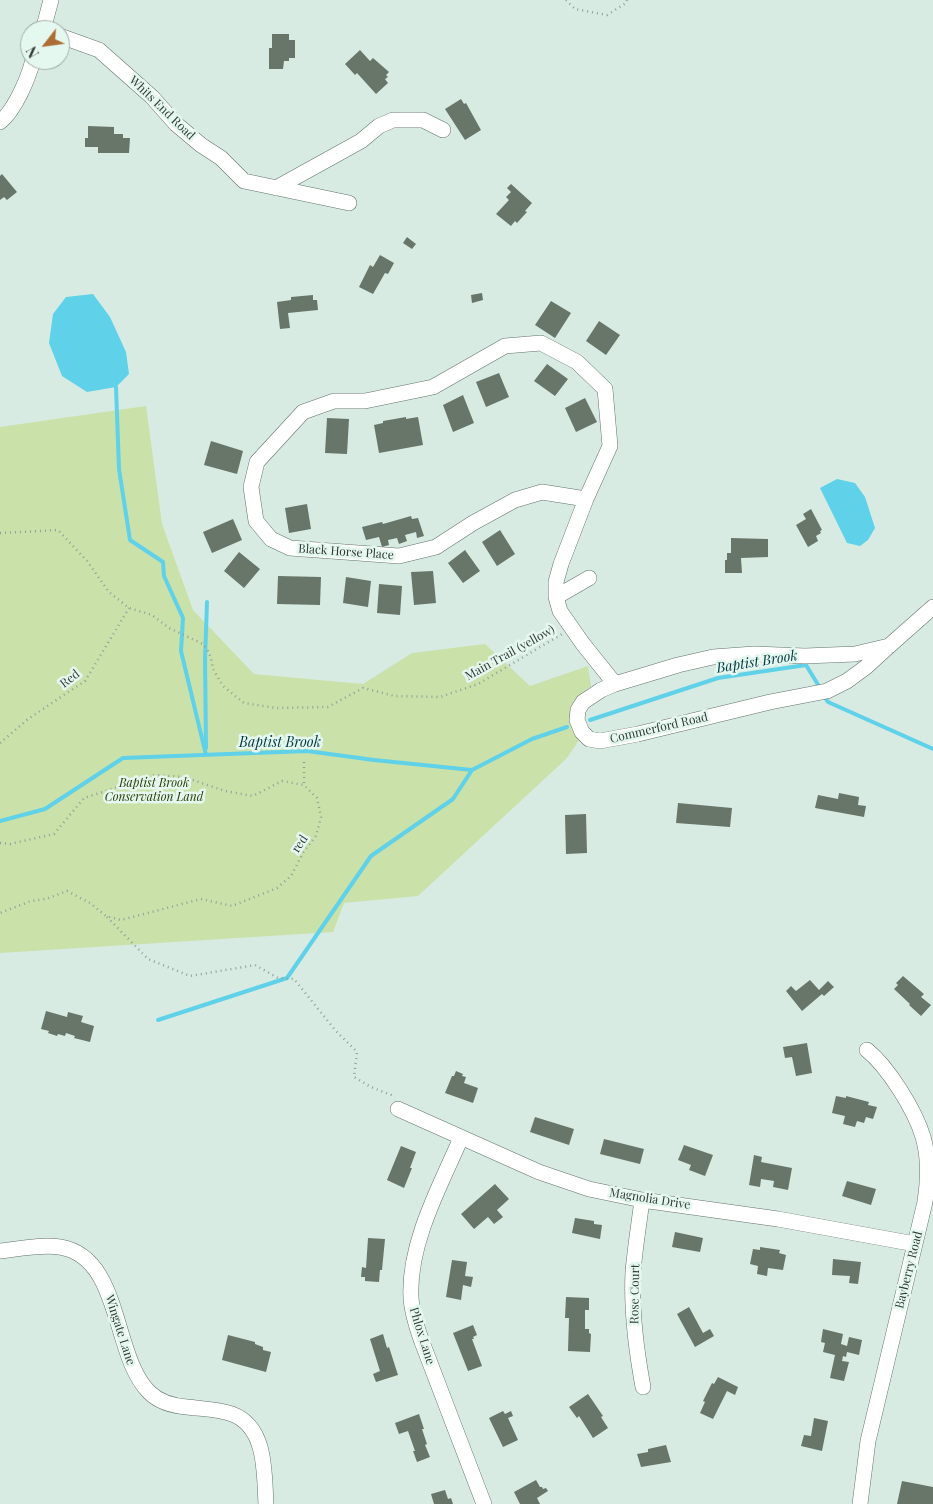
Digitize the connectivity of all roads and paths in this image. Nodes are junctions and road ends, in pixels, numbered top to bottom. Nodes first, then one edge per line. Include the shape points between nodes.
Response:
1 (51, 0) edge
2 (566, 0) edge
3 (627, 0) edge
4 (46, 20) edge
5 (70, 40) edge
6 (30, 70) edge
7 (0, 122) edge
8 (444, 130) dead end
9 (276, 188) junction
10 (349, 203) dead end
11 (586, 499) junction
12 (0, 533) edge
13 (589, 578) dead end
14 (556, 597) junction
15 (933, 607) edge
16 (129, 608) junction
17 (572, 628) junction
18 (889, 646) junction
19 (615, 684) junction
20 (0, 744) edge
21 (304, 762) dead end
22 (304, 785) junction
23 (0, 843) edge
24 (0, 913) edge
25 (106, 916) junction
26 (866, 1050) dead end
27 (398, 1109) joint
28 (460, 1138) junction
29 (642, 1200) junction
30 (915, 1244) junction
31 (0, 1251) edge
32 (643, 1387) dead end
33 (266, 1504) edge
34 (484, 1504) edge
35 (860, 1504) edge

1 - 4 street
2 - 3 path via 575,9 607,15
5 - 9 street, Whits End Road via 99,50 152,97 176,124 222,158 244,181
6 - 7 street via 8,115
8 - 9 street via 423,120 393,120
9 - 10 street, Whits End Road
11 - 11 street, Black Horse Place via 610,446 605,389 577,362 540,343 505,346 433,387 365,401 334,401 303,412 257,462 251,486 256,521 271,539 290,548 399,556 436,547 515,500 542,492
11 - 14 street, Black Horse Place via 561,564
12 - 16 path, Main Trail (yellow) via 58,530 109,592
13 - 14 street
14 - 17 street via 560,611
15 - 18 street, Commerford Road
16 - 17 path, Main Trail (yellow) via 152,615 203,644 223,686 244,703 276,708 328,707 363,688 395,696 440,696 478,684
16 - 20 path, Red via 85,681 28,719
17 - 19 street
18 - 19 street, Commerford Road via 856,654 714,657
18 - 19 street, Commerford Road via 847,681 827,691 723,712 613,740 589,739 577,720 578,710 583,702
21 - 22 path
22 - 23 path via 282,781 252,796 184,777 155,775 84,798 54,834 10,844
22 - 25 path, red via 317,798 321,817 316,836 291,876 277,888 232,906 201,898 121,920
24 - 25 path via 67,891
25 - 27 path via 148,959 190,976 255,965 278,978 294,979 357,1052 354,1077 391,1094
26 - 30 street, Bayberry Road via 884,1067 908,1104 923,1137 927,1189
27 - 28 street, Magnolia Drive
28 - 29 street, Magnolia Drive via 564,1182
28 - 34 street, Phlox Lane via 417,1244 411,1299 422,1342
29 - 30 street, Magnolia Drive via 778,1219
29 - 32 street, Rose Court via 633,1297
30 - 35 street, Bayberry Road via 868,1441
31 - 33 street, Wingate Lane via 53,1246 70,1250 85,1259 97,1271 106,1288 131,1363 149,1392 170,1404 232,1414 252,1429 263,1461

